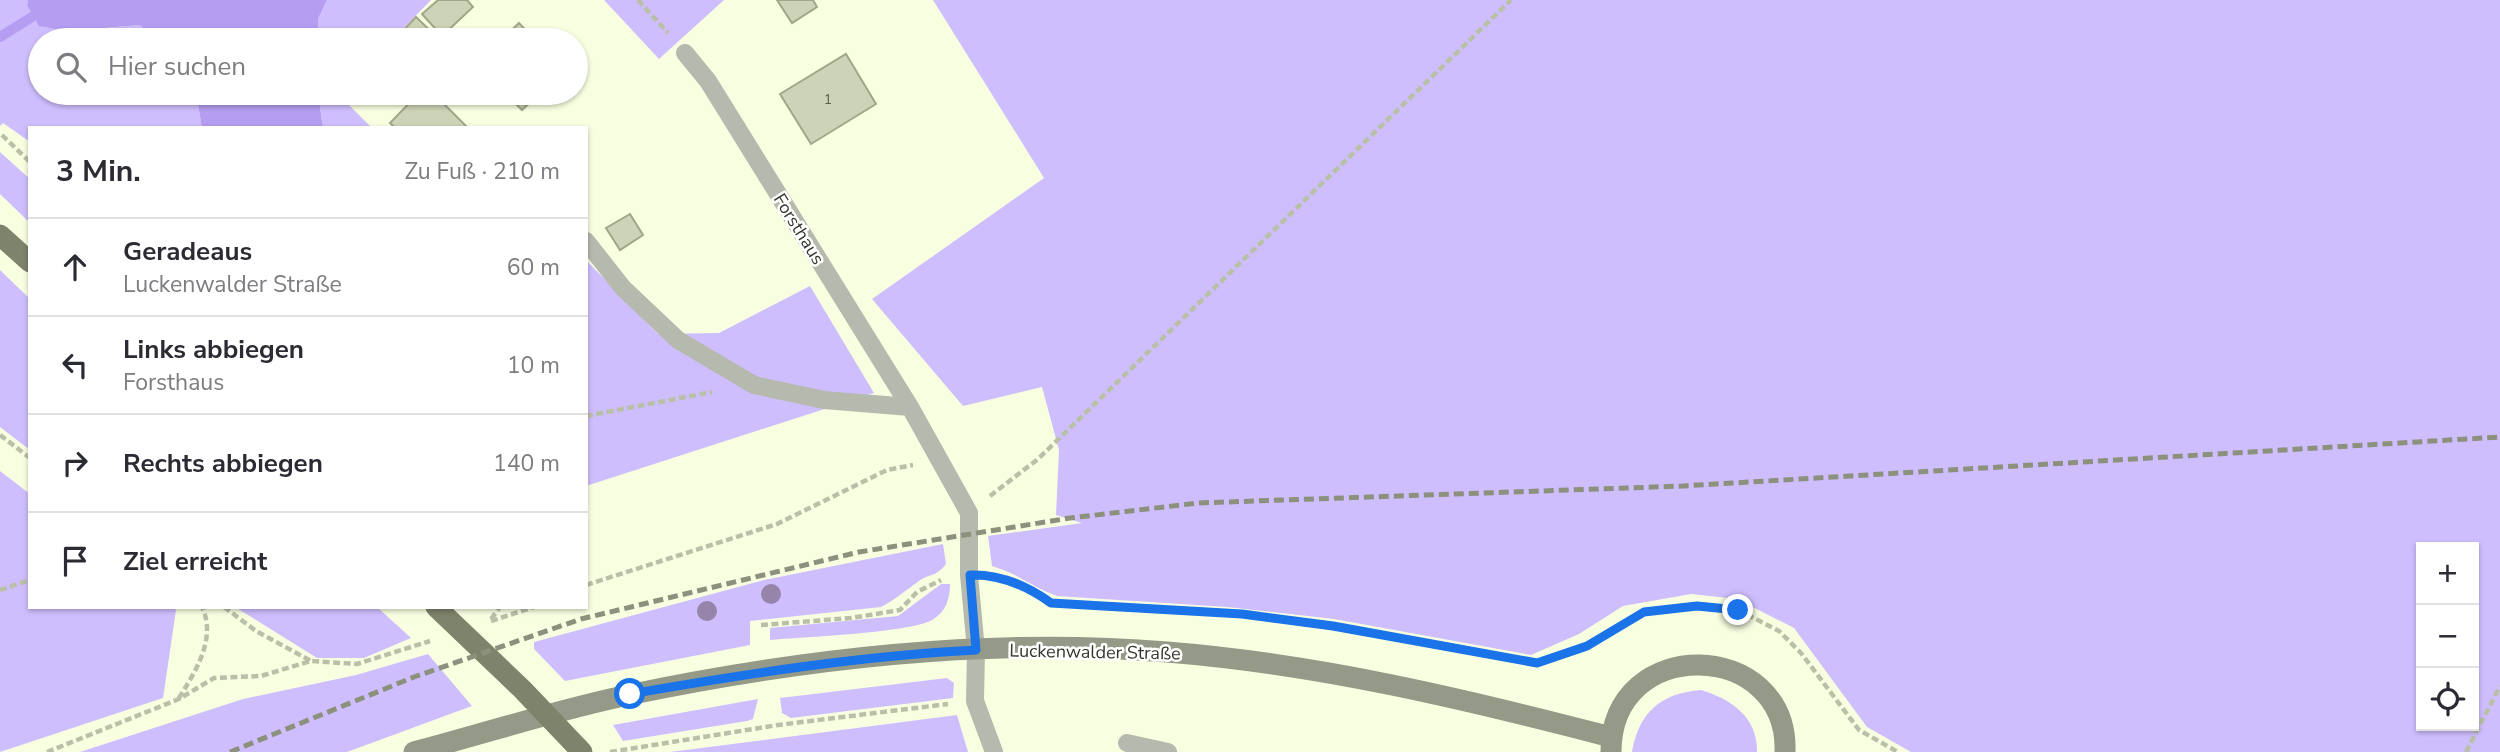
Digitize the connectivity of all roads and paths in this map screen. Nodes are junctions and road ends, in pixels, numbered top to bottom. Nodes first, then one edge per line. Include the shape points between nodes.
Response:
1 (638, 0) edge
2 (1511, 0) edge
3 (685, 53) joint
4 (2, 135) dead end
5 (28, 160) edge
6 (0, 235) edge
7 (588, 244) edge
8 (28, 260) edge
9 (754, 386) junction
10 (910, 408) junction
11 (588, 416) edge
12 (0, 435) edge
13 (28, 456) edge
14 (949, 477) junction
15 (969, 513) junction
16 (970, 575) junction
17 (28, 581) edge
18 (588, 584) edge
19 (0, 590) edge
20 (203, 609) edge
21 (227, 609) edge
22 (438, 609) edge
23 (498, 609) edge
24 (528, 609) edge
25 (761, 625) dead end
26 (436, 639) dead end
27 (976, 650) junction
28 (311, 661) junction
29 (2500, 685) edge
30 (179, 699) junction
31 (975, 701) junction
32 (1127, 743) dead end
33 (1611, 745) edge
34 (47, 752) edge
35 (414, 752) edge
36 (582, 752) edge
37 (609, 752) edge
38 (994, 752) edge
39 (1168, 752) edge
40 (1784, 752) edge
41 (1898, 752) edge
42 (2466, 752) edge

1 - 3 path
2 - 15 path via 1038,459
3 - 10 lane, Forsthaus via 708,81
4 - 5 path
6 - 8 main road
7 - 9 lane via 623,288 678,341
9 - 10 lane via 824,400
9 - 11 path
10 - 14 lane, Forsthaus
12 - 13 path
14 - 15 lane, Forsthaus
14 - 18 path via 919,464 887,470 777,524
15 - 16 lane, Forsthaus
16 - 25 path via 939,581 917,592 900,610
16 - 27 lane, Forsthaus
16 - 41 path via 996,575 1051,603 1242,614 1537,663 1587,646 1644,612 1697,606 1738,610 1779,631 1859,730
17 - 19 path
20 - 30 path via 203,659
21 - 28 path
22 - 36 main road
23 - 24 path via 488,622
26 - 28 path via 357,664
27 - 31 lane, Forsthaus
27 - 33 main road, Luckenwalder Straße via 1164,651 1272,663 1392,685
27 - 35 main road, Luckenwalder Straße via 884,655 685,684 630,694
28 - 30 path via 261,676 214,678
29 - 42 path
30 - 34 path
31 - 37 path
31 - 38 lane
32 - 39 lane
33 - 40 main road via 1620,710 1636,688 1659,672 1685,664 1713,664 1739,674 1761,691 1777,713

